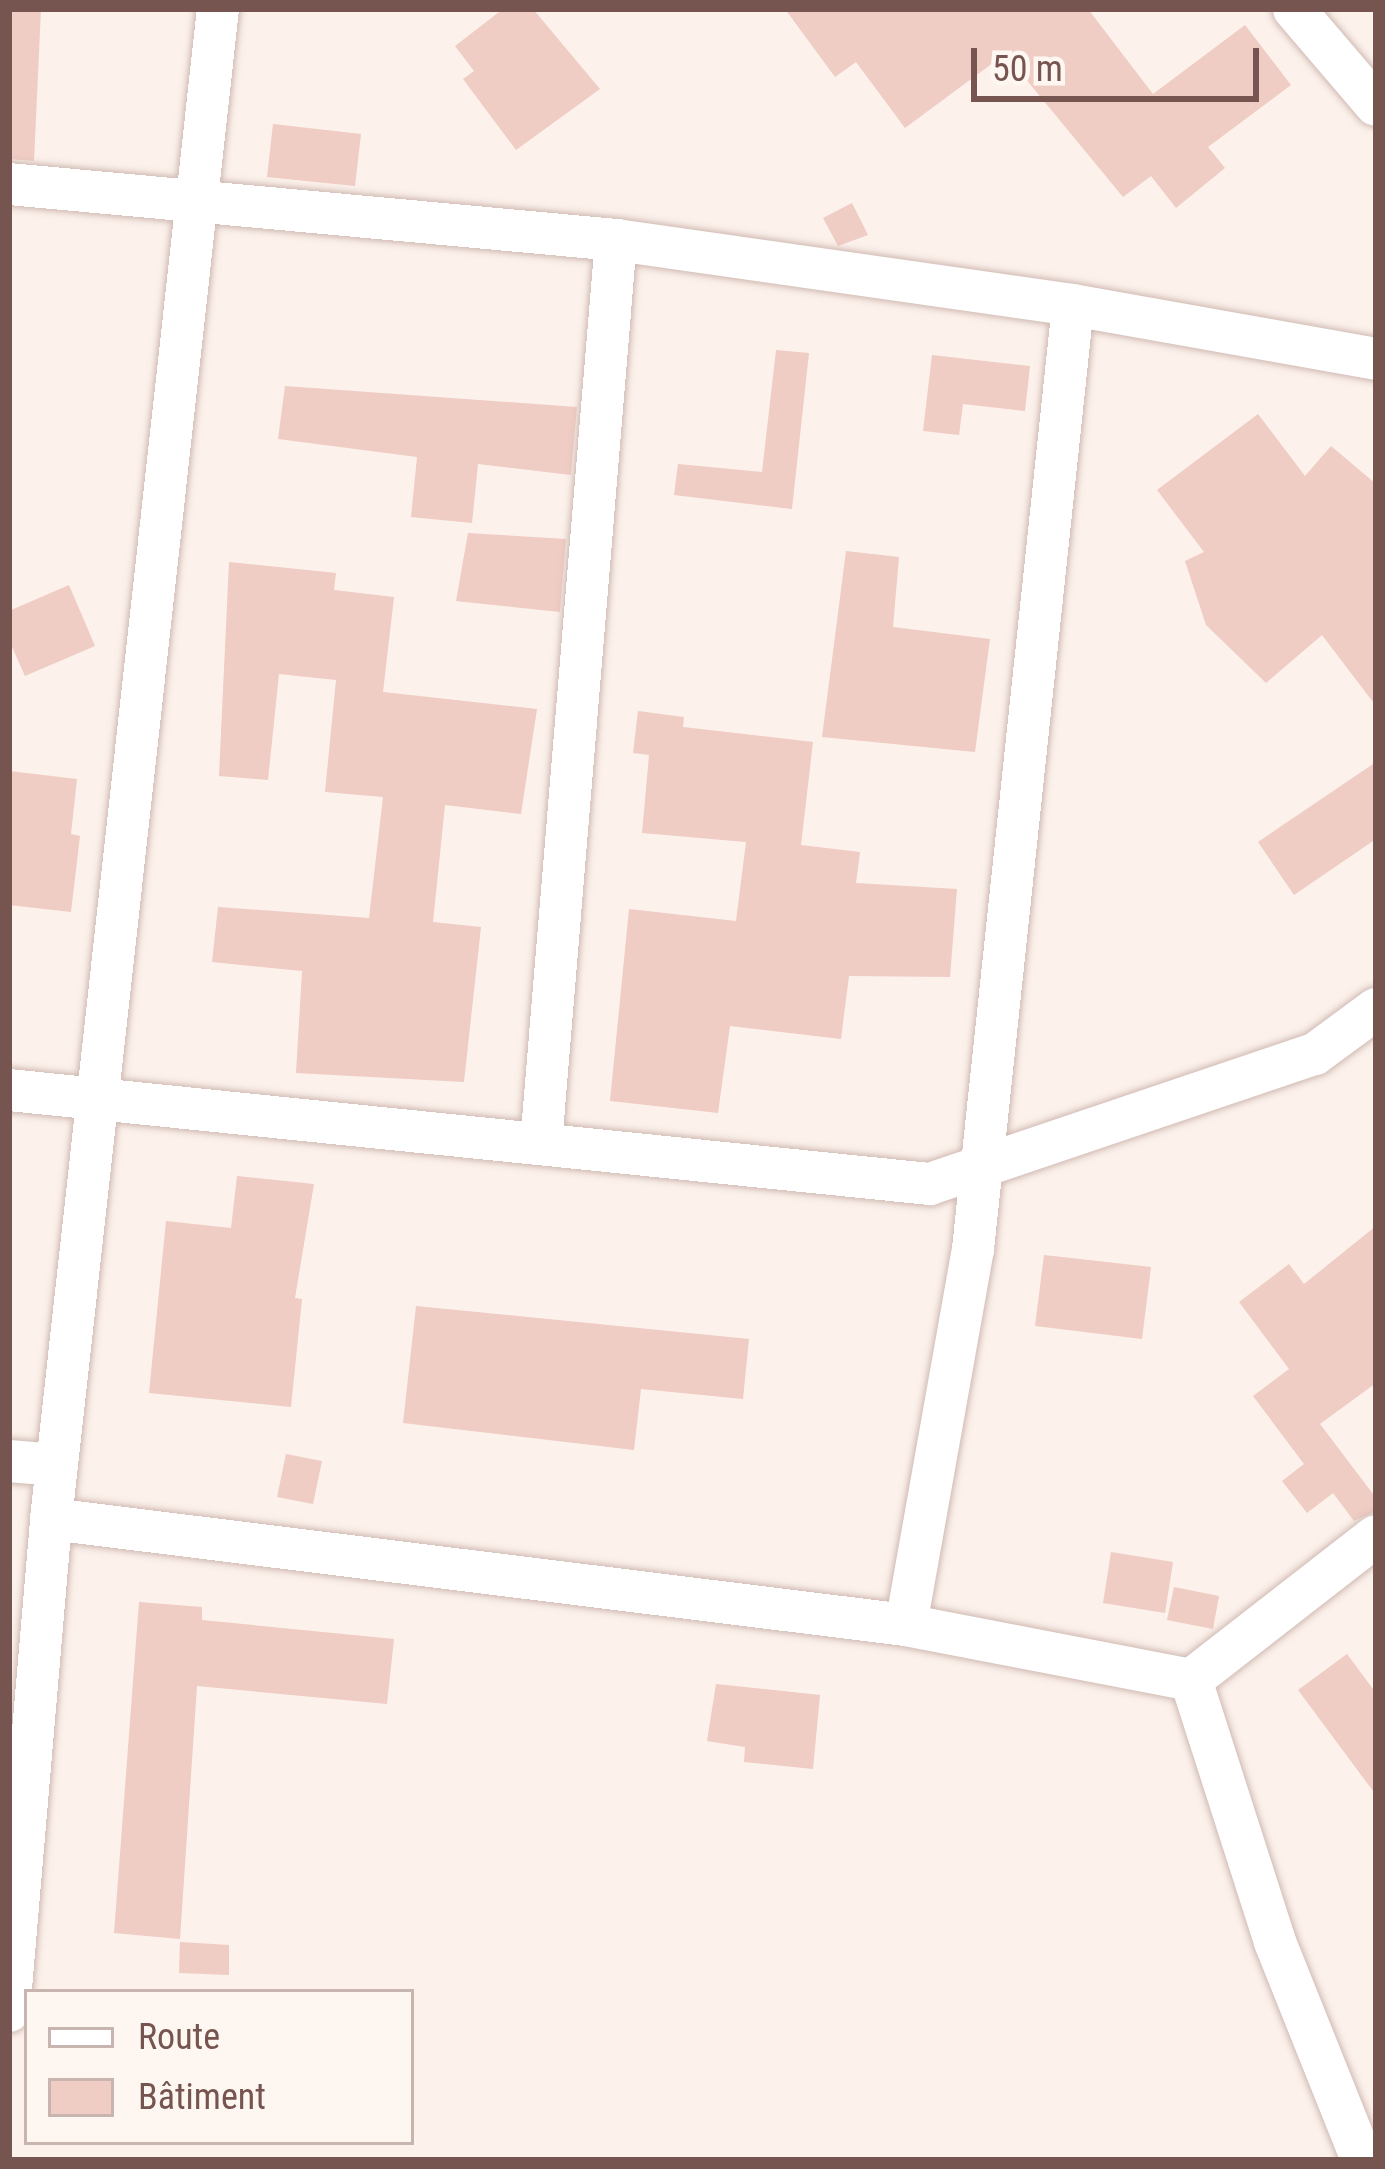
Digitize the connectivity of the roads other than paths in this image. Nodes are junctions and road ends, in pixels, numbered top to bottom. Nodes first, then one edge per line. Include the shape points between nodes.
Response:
1 (218, 9) edge
2 (1294, 9) edge
3 (1376, 106) edge
4 (9, 184) edge
5 (196, 200) junction
6 (616, 240) junction
7 (1073, 305) junction
8 (1376, 359) edge
9 (1376, 1009) edge
10 (9, 1090) edge
11 (102, 1100) junction
12 (542, 1144) junction
13 (982, 1166) junction
14 (9, 1461) edge
15 (57, 1465) junction
16 (51, 1519) junction
17 (1376, 1536) edge
18 (906, 1625) junction
19 (1191, 1680) junction
20 (9, 2011) edge
21 (1362, 2160) edge

1 - 5 street
2 - 3 street
4 - 5 street
5 - 6 street
5 - 11 street
6 - 7 street
6 - 12 street
7 - 8 street
7 - 13 street
9 - 13 street via 1315,1054
10 - 11 street
11 - 12 street
11 - 15 street
12 - 13 street via 930,1184
13 - 18 street
14 - 15 street
15 - 16 street
16 - 18 street
16 - 20 street
17 - 19 street
18 - 19 street
19 - 21 street via 1275,1942

